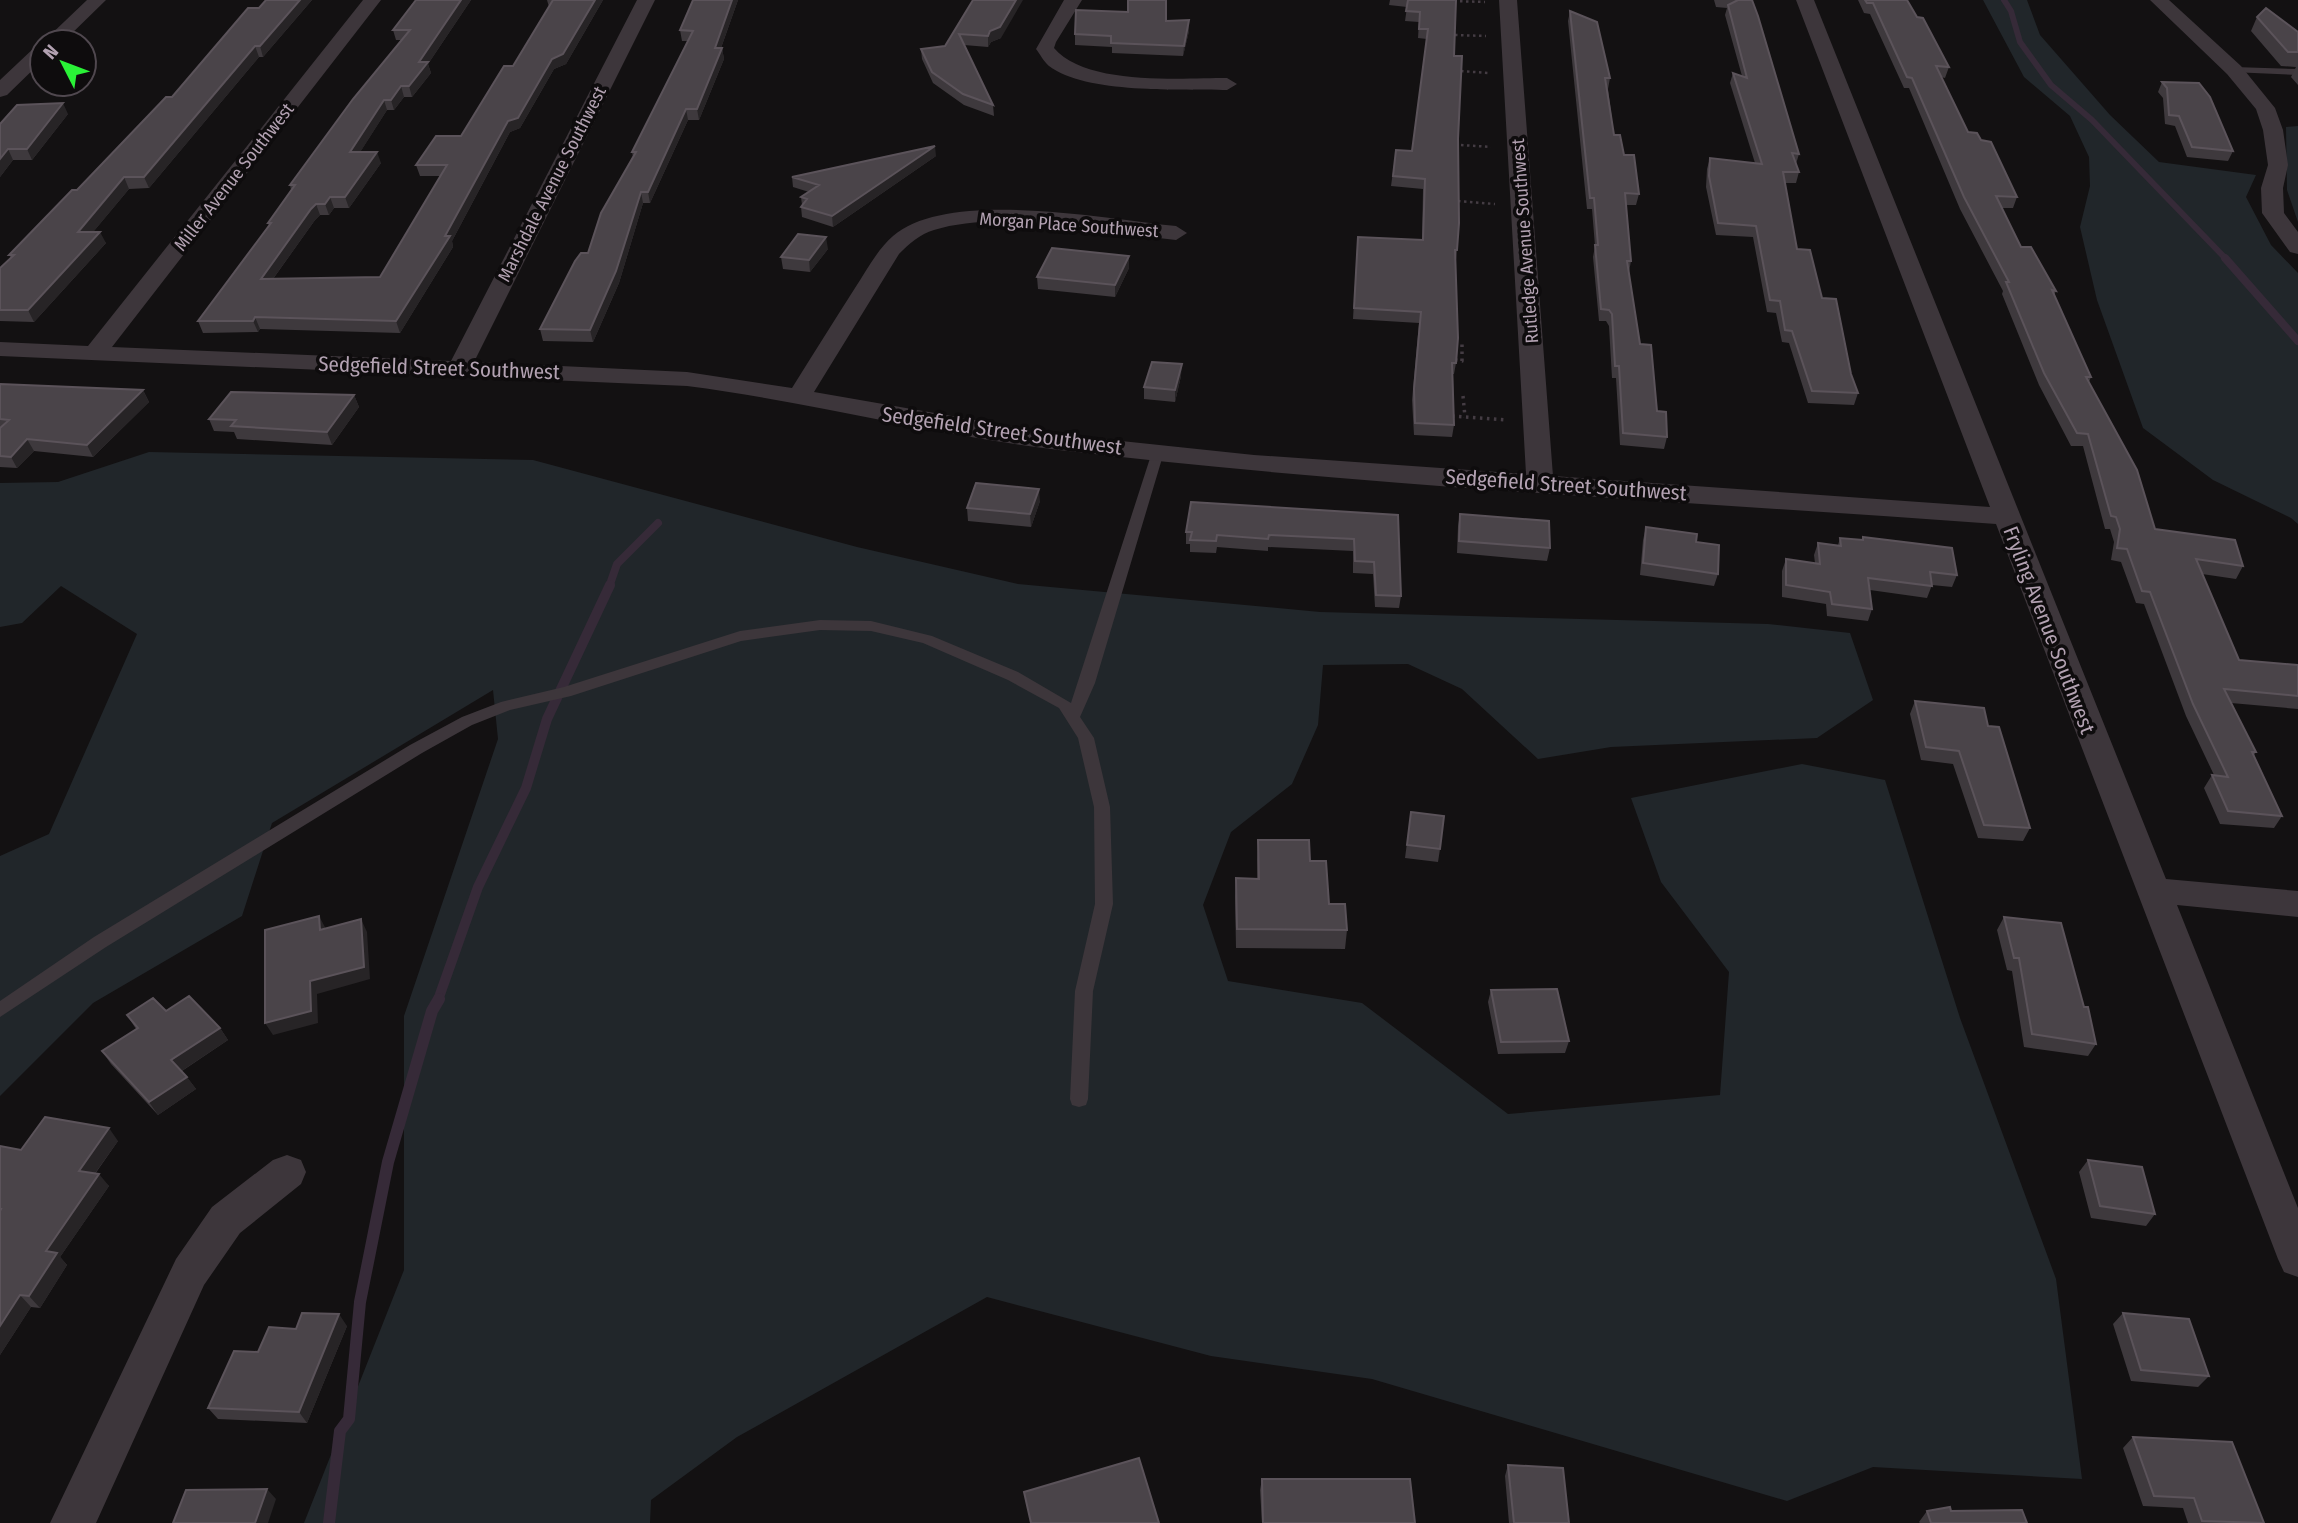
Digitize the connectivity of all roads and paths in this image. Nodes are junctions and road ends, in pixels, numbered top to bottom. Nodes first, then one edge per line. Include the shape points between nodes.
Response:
1 (97, 0) edge
2 (372, 0) edge
3 (646, 0) edge
4 (1073, 0) edge
5 (1508, 0) edge
6 (1805, 0) edge
7 (2160, 0) edge
8 (67, 28) edge
9 (28, 64) edge
10 (2234, 70) junction
11 (2298, 72) edge
12 (1227, 84) dead end
13 (0, 91) edge
14 (1458, 201) edge
15 (1522, 206) junction
16 (1177, 233) dead end
17 (2298, 247) edge
18 (1462, 344) dead end
19 (0, 349) edge
20 (95, 353) junction
21 (1455, 360) edge
22 (459, 369) junction
23 (1463, 396) dead end
24 (799, 397) junction
25 (1452, 416) edge
26 (1465, 417) junction
27 (1536, 422) junction
28 (1158, 453) junction
29 (1540, 483) junction
30 (2005, 516) junction
31 (1073, 718) junction
32 (2151, 890) junction
33 (2298, 904) edge
34 (0, 1010) edge
35 (1079, 1099) dead end
36 (287, 1172) dead end
37 (2298, 1259) edge
38 (74, 1523) edge

1 - 8 street
2 - 20 street, Miller Avenue Southwest
3 - 22 street, Marshdale Avenue Southwest
4 - 12 street via 1066,18 1046,41 1045,49 1054,61 1103,78
5 - 15 street, Rutledge Avenue Southwest
6 - 30 street, Fryling Avenue Southwest
7 - 10 street
9 - 13 street
10 - 11 lane
10 - 17 street via 2261,101 2273,130 2278,165 2272,188 2273,213
14 - 15 path
15 - 27 street, Rutledge Avenue Southwest
16 - 24 street, Morgan Place Southwest via 986,217 929,224 902,237 890,251
18 - 21 path via 1462,361
19 - 20 street, Sedgefield Street Southwest
20 - 22 street, Sedgefield Street Southwest
22 - 24 street, Sedgefield Street Southwest via 687,379
23 - 26 path
24 - 28 street, Sedgefield Street Southwest via 1055,442
25 - 26 path
26 - 27 path
27 - 29 street, Rutledge Avenue Southwest
28 - 29 street, Sedgefield Street Southwest
28 - 31 lane
29 - 30 street, Sedgefield Street Southwest
30 - 32 street, Fryling Avenue Southwest
31 - 34 lane via 1064,704 1013,676 927,639 871,626 820,625 740,636 467,721 100,942
31 - 35 lane via 1086,738 1101,807 1104,904 1084,991
32 - 33 street
32 - 37 street, Fryling Avenue Southwest
36 - 38 street via 226,1220 190,1272

